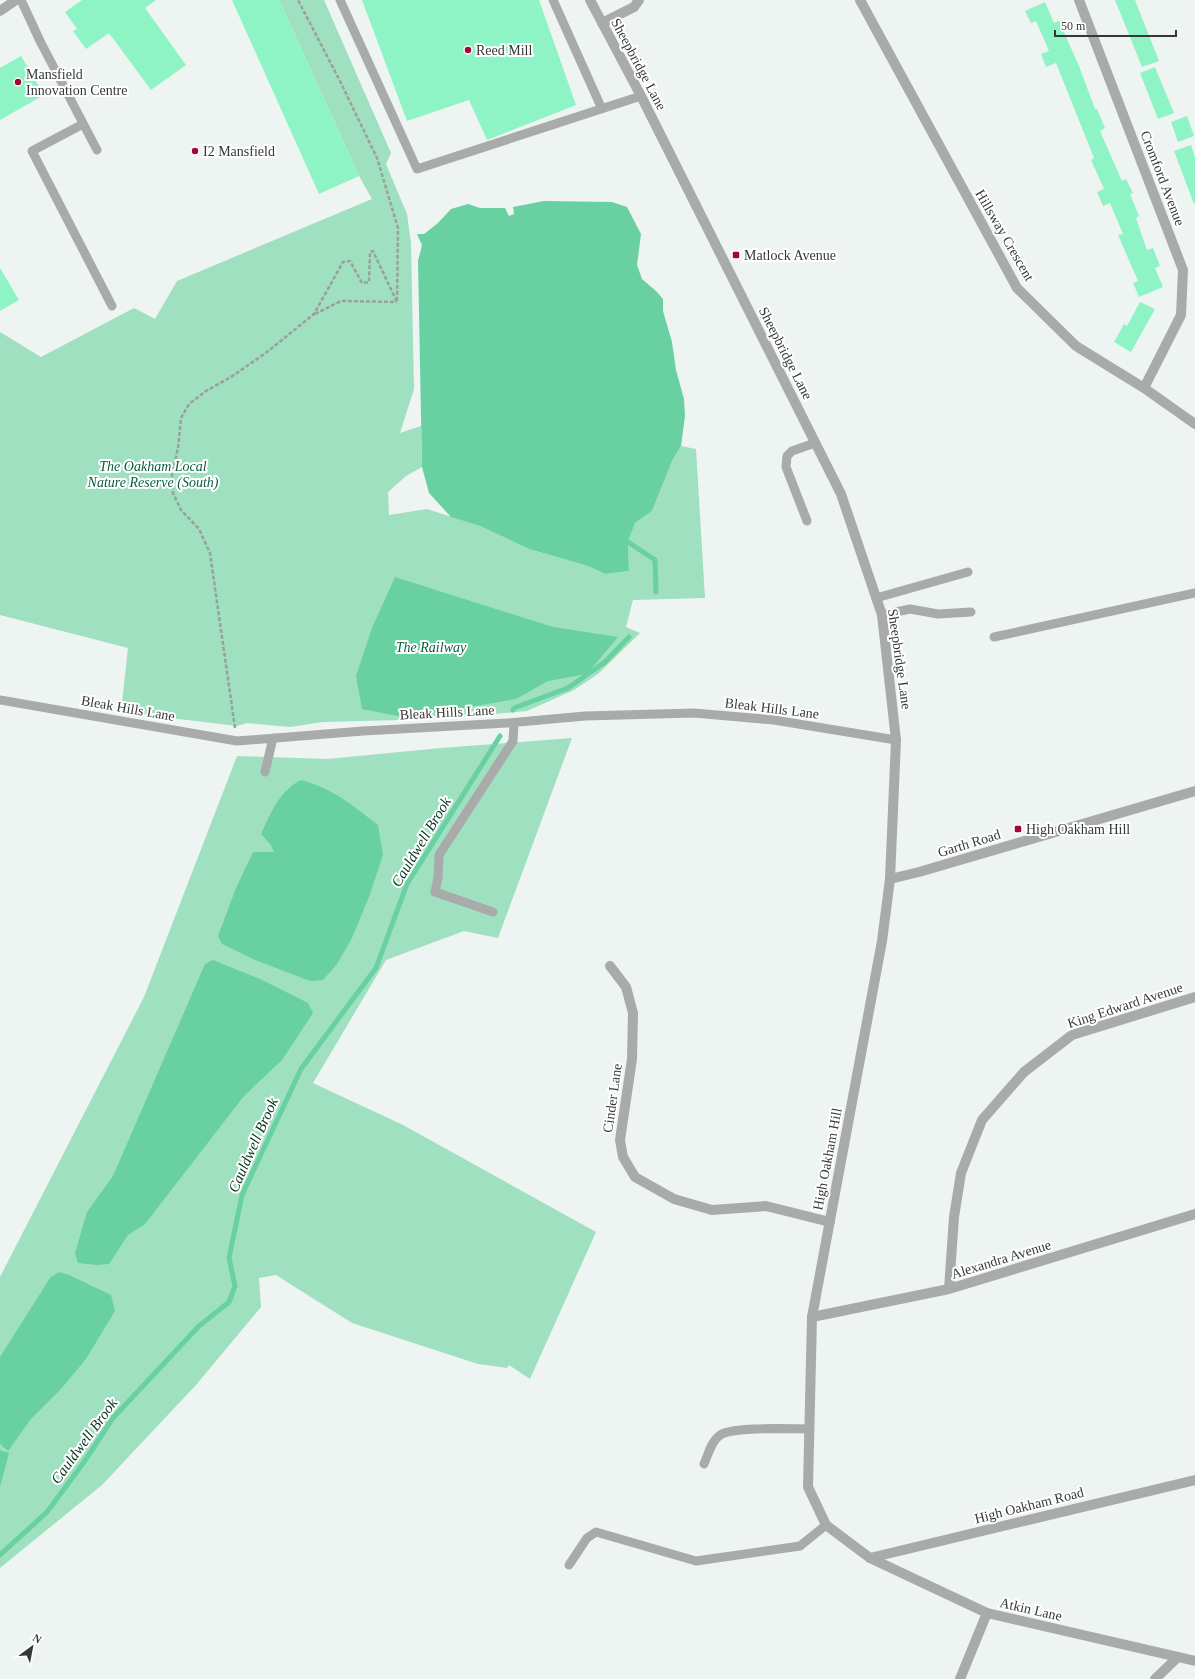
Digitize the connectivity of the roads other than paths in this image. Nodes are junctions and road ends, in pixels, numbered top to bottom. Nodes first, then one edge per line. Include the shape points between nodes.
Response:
1 (16, 0) edge
2 (22, 0) edge
3 (340, 0) edge
4 (553, 0) edge
5 (590, 0) edge
6 (639, 0) edge
7 (860, 0) edge
8 (1079, 0) edge
9 (0, 11) edge
10 (602, 23) junction
11 (641, 96) junction
12 (602, 109) junction
13 (83, 124) junction
14 (97, 150) dead end
15 (112, 306) dead end
16 (1144, 388) junction
17 (1195, 424) edge
18 (815, 443) junction
19 (807, 521) dead end
20 (968, 572) dead end
21 (1195, 593) edge
22 (876, 598) junction
23 (971, 612) dead end
24 (882, 615) junction
25 (994, 637) dead end
26 (0, 700) edge
27 (514, 723) junction
28 (273, 738) junction
29 (896, 740) junction
30 (265, 772) dead end
31 (1195, 790) edge
32 (890, 880) junction
33 (492, 912) dead end
34 (610, 966) dead end
35 (1195, 997) edge
36 (1195, 1214) edge
37 (830, 1222) junction
38 (949, 1289) junction
39 (812, 1317) junction
40 (809, 1429) junction
41 (704, 1464) dead end
42 (1195, 1480) edge
43 (826, 1525) junction
44 (870, 1558) junction
45 (569, 1565) dead end
46 (988, 1613) junction
47 (1178, 1657) junction
48 (1194, 1658) edge
49 (960, 1679) edge
50 (1155, 1679) edge

1 - 9 street
2 - 13 lane
3 - 12 lane via 417,169
4 - 12 lane
5 - 10 street, Sheepbridge Lane
6 - 10 street via 634,7
7 - 16 street, Hillsway Crescent via 1017,288 1076,346
8 - 16 street, Cromford Avenue via 1183,270 1181,315
10 - 11 street, Sheepbridge Lane
11 - 12 lane
11 - 18 street, Sheepbridge Lane
13 - 14 lane
13 - 15 lane via 32,151
16 - 17 street, Hillsway Crescent
18 - 19 lane via 792,451 787,456 786,467
18 - 22 street, Sheepbridge Lane via 841,494
20 - 22 lane
21 - 25 lane
22 - 24 street, Sheepbridge Lane
23 - 24 lane via 938,614 910,609
24 - 29 street, Sheepbridge Lane
26 - 28 lane, Bleak Hills Lane via 237,741
27 - 28 lane, Bleak Hills Lane
27 - 29 lane, Bleak Hills Lane via 585,716 694,713 774,720
27 - 33 lane via 513,741 439,855 438,878 434,892
28 - 30 lane
29 - 32 street, High Oakham Hill
31 - 32 street, Garth Road
32 - 37 street, High Oakham Hill via 882,941
34 - 37 street, Cinder Lane via 626,987 633,1012 632,1059 620,1140 623,1157 635,1177 674,1199 712,1210 766,1206
35 - 38 street, King Edward Avenue via 1072,1035 1024,1072 982,1120 961,1173 954,1217
36 - 38 street, Alexandra Avenue
37 - 39 street, High Oakham Hill
38 - 39 street, Alexandra Avenue
39 - 40 street, High Oakham Hill
40 - 41 lane via 739,1430 720,1435 712,1444
40 - 43 street, High Oakham Hill via 808,1487
42 - 44 street, High Oakham Road
43 - 44 street, High Oakham Hill
43 - 45 lane via 800,1546 696,1561 596,1532 587,1538
44 - 46 street, Atkin Lane
46 - 47 street, Atkin Lane
46 - 49 street
47 - 48 street, Atkin Lane
47 - 50 street

